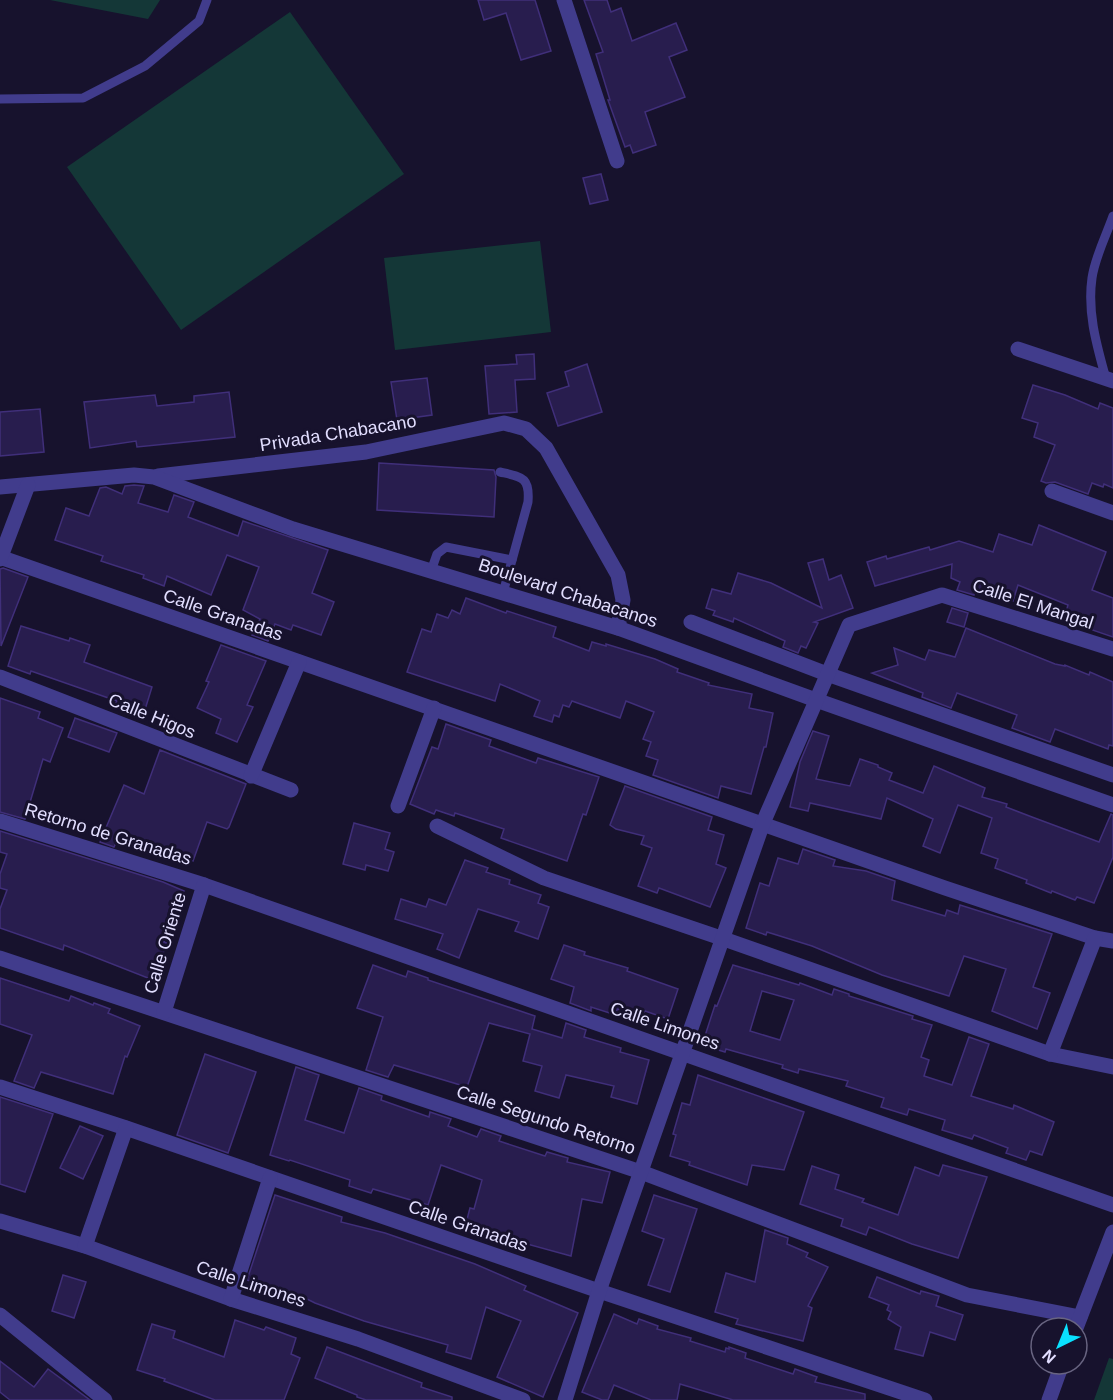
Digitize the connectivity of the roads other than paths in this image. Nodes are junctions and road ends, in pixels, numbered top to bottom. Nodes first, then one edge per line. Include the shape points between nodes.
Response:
1 (207, 0) edge
2 (564, 0) edge
3 (0, 99) edge
4 (616, 161) dead end
5 (1113, 216) edge
6 (1018, 349) dead end
7 (1110, 380) edge
8 (500, 472) dead end
9 (154, 477) junction
10 (28, 485) junction
11 (0, 487) edge
12 (1052, 491) dead end
13 (1113, 513) edge
14 (0, 558) edge
15 (512, 560) junction
16 (431, 571) junction
17 (503, 593) junction
18 (691, 622) dead end
19 (618, 628) junction
20 (1113, 649) edge
21 (299, 662) junction
22 (827, 674) junction
23 (0, 677) edge
24 (816, 700) junction
25 (435, 708) junction
26 (251, 776) junction
27 (1113, 776) edge
28 (291, 790) dead end
29 (1113, 805) edge
30 (398, 806) dead end
31 (0, 821) edge
32 (763, 823) junction
33 (437, 826) dead end
34 (204, 885) junction
35 (721, 938) junction
36 (1095, 938) junction
37 (1113, 941) edge
38 (0, 958) edge
39 (164, 1012) junction
40 (683, 1053) junction
41 (1050, 1054) junction
42 (1113, 1067) edge
43 (0, 1087) edge
44 (126, 1128) junction
45 (641, 1172) junction
46 (270, 1179) junction
47 (1113, 1205) edge
48 (0, 1221) edge
49 (1113, 1232) edge
50 (85, 1246) junction
51 (599, 1291) junction
52 (231, 1299) junction
53 (0, 1315) edge
54 (1051, 1316) edge
55 (1081, 1316) edge
56 (1058, 1376) edge
57 (105, 1400) edge
58 (523, 1400) edge
59 (565, 1400) edge
60 (925, 1400) edge
61 (1049, 1400) edge

1 - 3 lane via 199,21 145,66 83,98
2 - 4 street
5 - 7 lane via 1092,276 1090,310
6 - 7 street
8 - 15 lane via 520,477 529,488
9 - 10 street, Boulevard Chabacanos via 134,475
9 - 16 street, Boulevard Chabacanos via 293,529
9 - 19 street, Privada Chabacano via 366,452 504,423 526,429 546,448 618,575 623,600
10 - 11 street, Boulevard Chabacanos
10 - 14 street
12 - 13 street
14 - 21 street, Calle Granadas
15 - 16 lane via 446,547 437,554
15 - 17 lane
16 - 17 street, Boulevard Chabacanos
17 - 19 street, Boulevard Chabacanos
18 - 22 street
19 - 24 street, Boulevard Chabacanos
20 - 22 street, Calle El Mangal via 942,595 849,625
21 - 25 street, Calle Granadas
21 - 26 street
22 - 24 street
22 - 27 street
23 - 26 street, Calle Higos
24 - 29 street, Boulevard Chabacanos
24 - 32 street
25 - 30 street
25 - 32 street
26 - 28 street, Calle Higos
31 - 34 street, Retorno de Granadas
32 - 35 street
32 - 36 street
33 - 35 street via 544,878
34 - 39 street, Calle Oriente
34 - 40 street, Calle Limones
35 - 40 street
35 - 41 street
36 - 37 street
36 - 41 street
38 - 39 street, Calle Segundo Retorno
39 - 45 street, Calle Segundo Retorno
40 - 45 street
40 - 47 street, Calle Limones
41 - 42 street
43 - 44 street, Calle Granadas
44 - 46 street, Calle Granadas
44 - 50 street
45 - 51 street
45 - 54 street, Calle Segundo Retorno via 967,1294
46 - 51 street, Calle Granadas
46 - 52 street
48 - 50 street, Calle Limones
49 - 55 street
50 - 52 street, Calle Limones
51 - 59 street
51 - 60 street, Calle Granadas
52 - 58 street, Calle Limones via 358,1339
53 - 57 street
56 - 61 street

